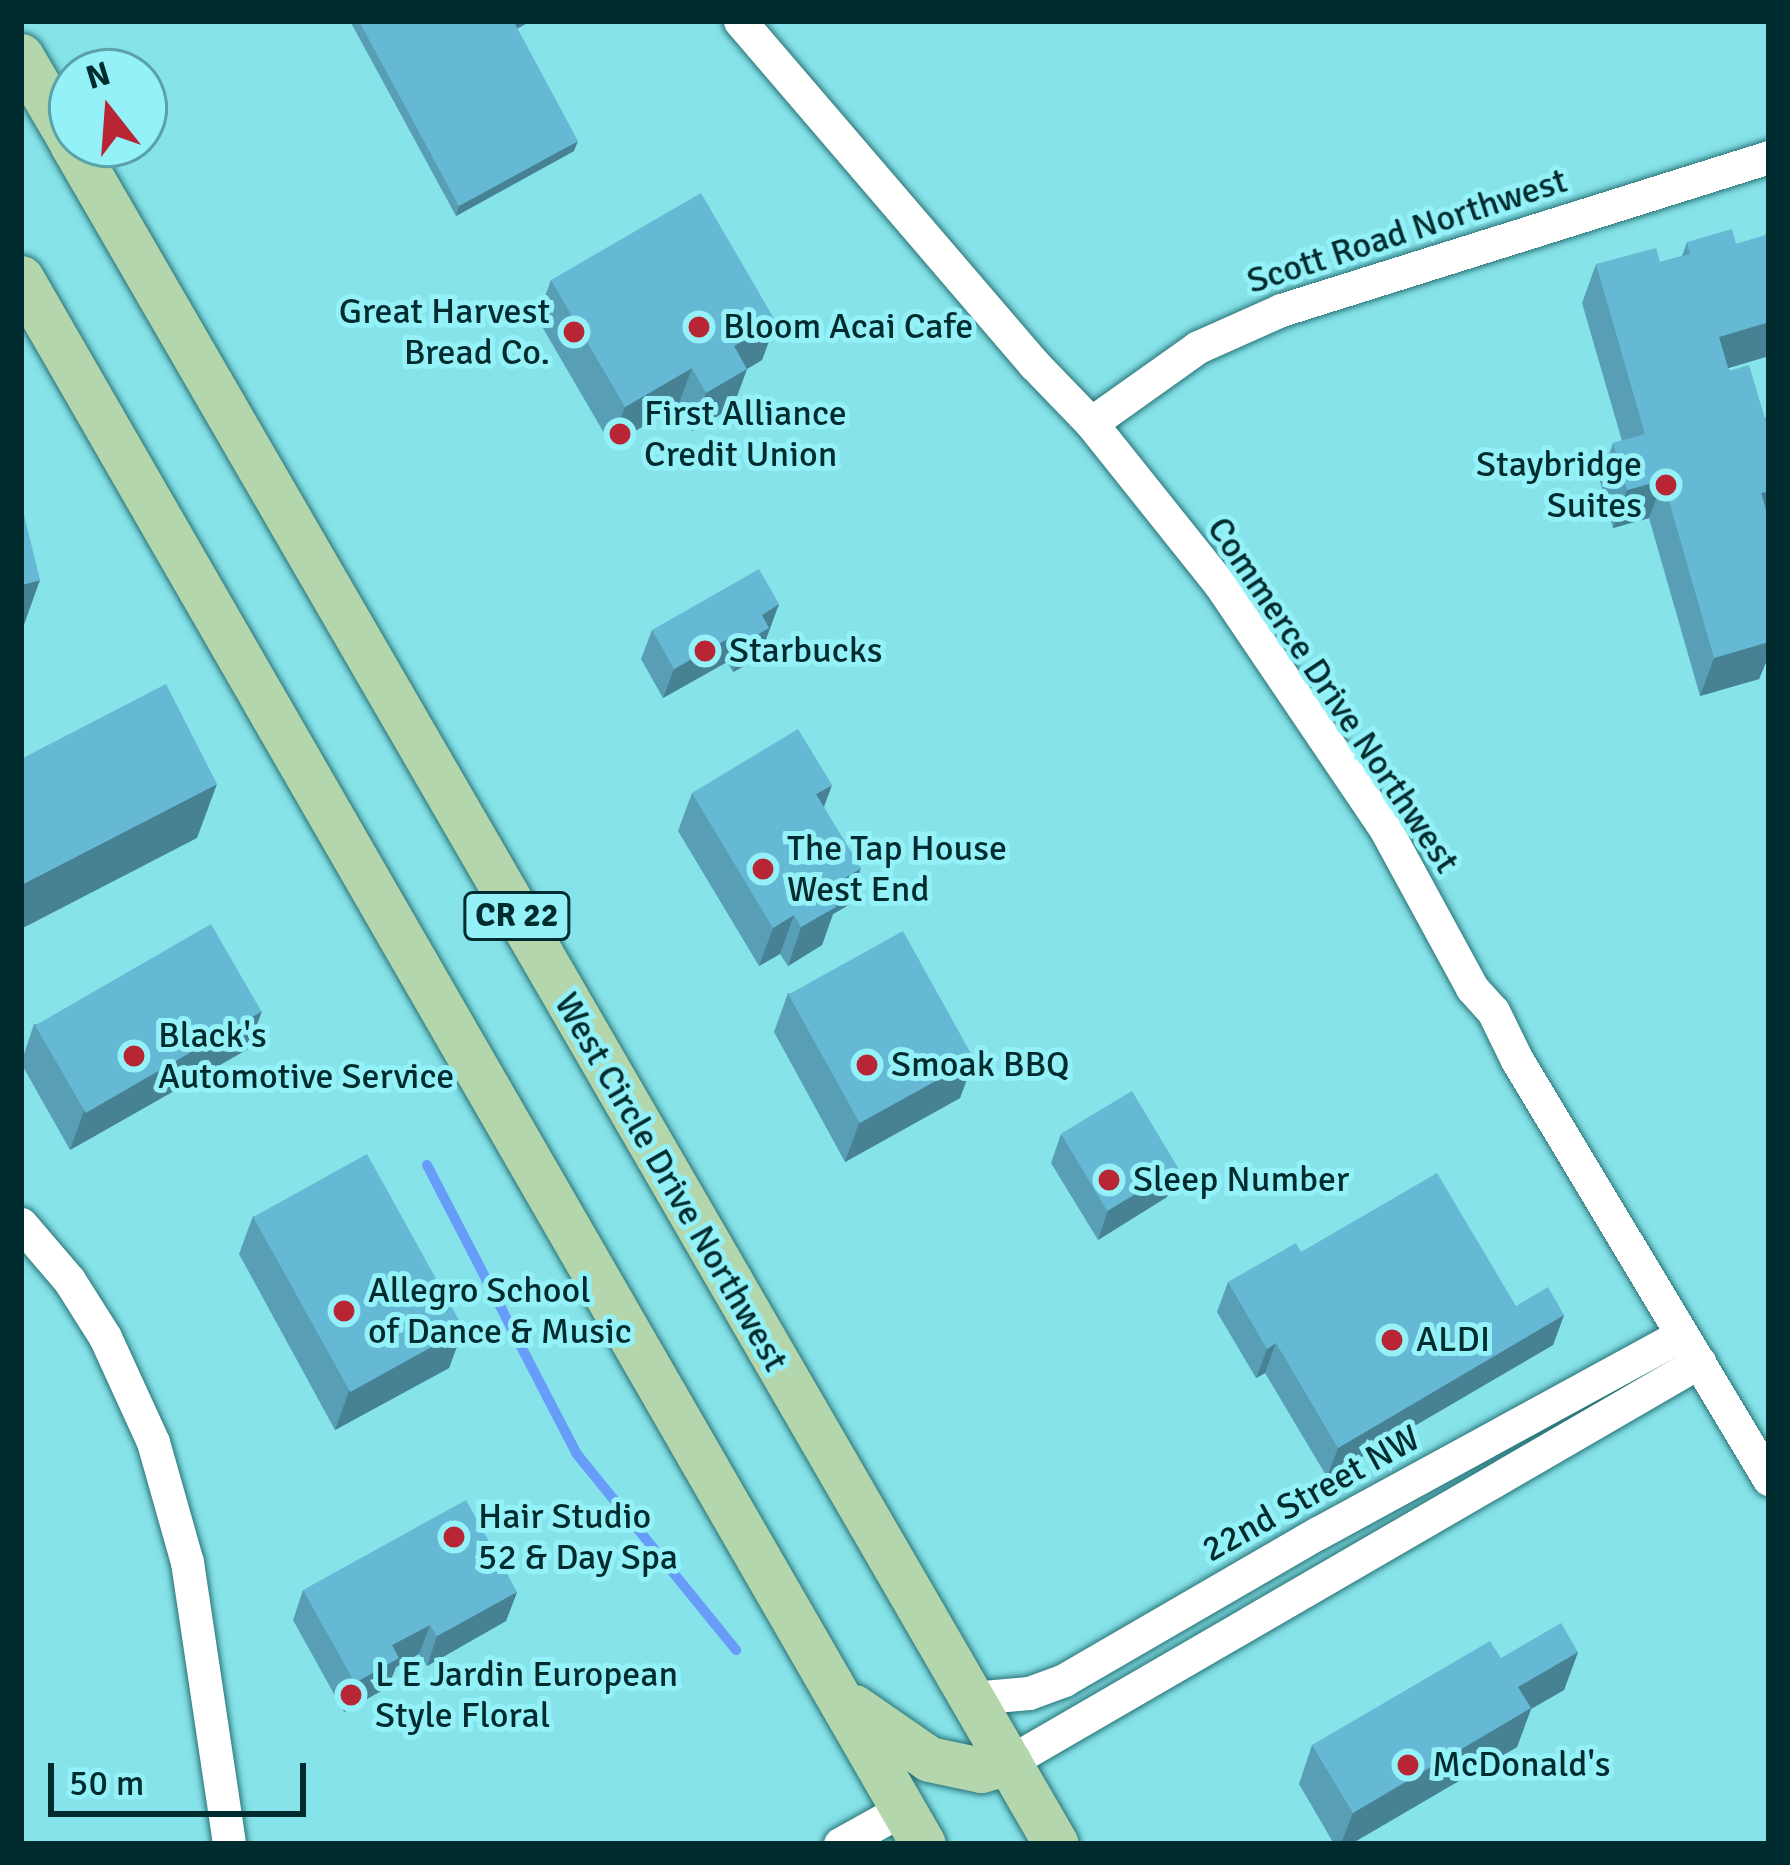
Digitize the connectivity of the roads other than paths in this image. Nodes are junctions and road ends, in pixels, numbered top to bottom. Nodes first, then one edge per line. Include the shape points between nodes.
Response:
1 (740, 21) edge
2 (21, 56) edge
3 (48, 103) edge
4 (1769, 157) edge
5 (86, 168) edge
6 (21, 278) edge
7 (1091, 423) junction
8 (21, 1224) edge
9 (1690, 1348) junction
10 (1769, 1479) edge
11 (838, 1694) junction
12 (971, 1698) junction
13 (1009, 1762) junction
14 (913, 1826) edge
15 (230, 1844) edge
16 (840, 1844) edge
17 (1056, 1844) edge

1 - 7 street, Commerce Drive Northwest
2 - 3 main road, West Circle Drive Northwest / CR 22
4 - 7 street, Scott Road Northwest via 1281,310 1198,346
5 - 12 main road, West Circle Drive Northwest / CR 22
6 - 11 main road, CR 22
7 - 9 street, Commerce Drive Northwest via 1221,586 1386,830
8 - 15 street via 104,1337 153,1442 187,1562
9 - 10 street, Commerce Drive Northwest
9 - 12 street, 22nd Street NW via 1318,1533 1064,1680 1029,1693
9 - 13 street
11 - 13 main road via 929,1759 981,1770
11 - 14 main road, CR 22
12 - 13 main road, West Circle Drive Northwest / CR 22
13 - 17 main road, West Circle Drive Northwest / CR 22
14 - 16 street

